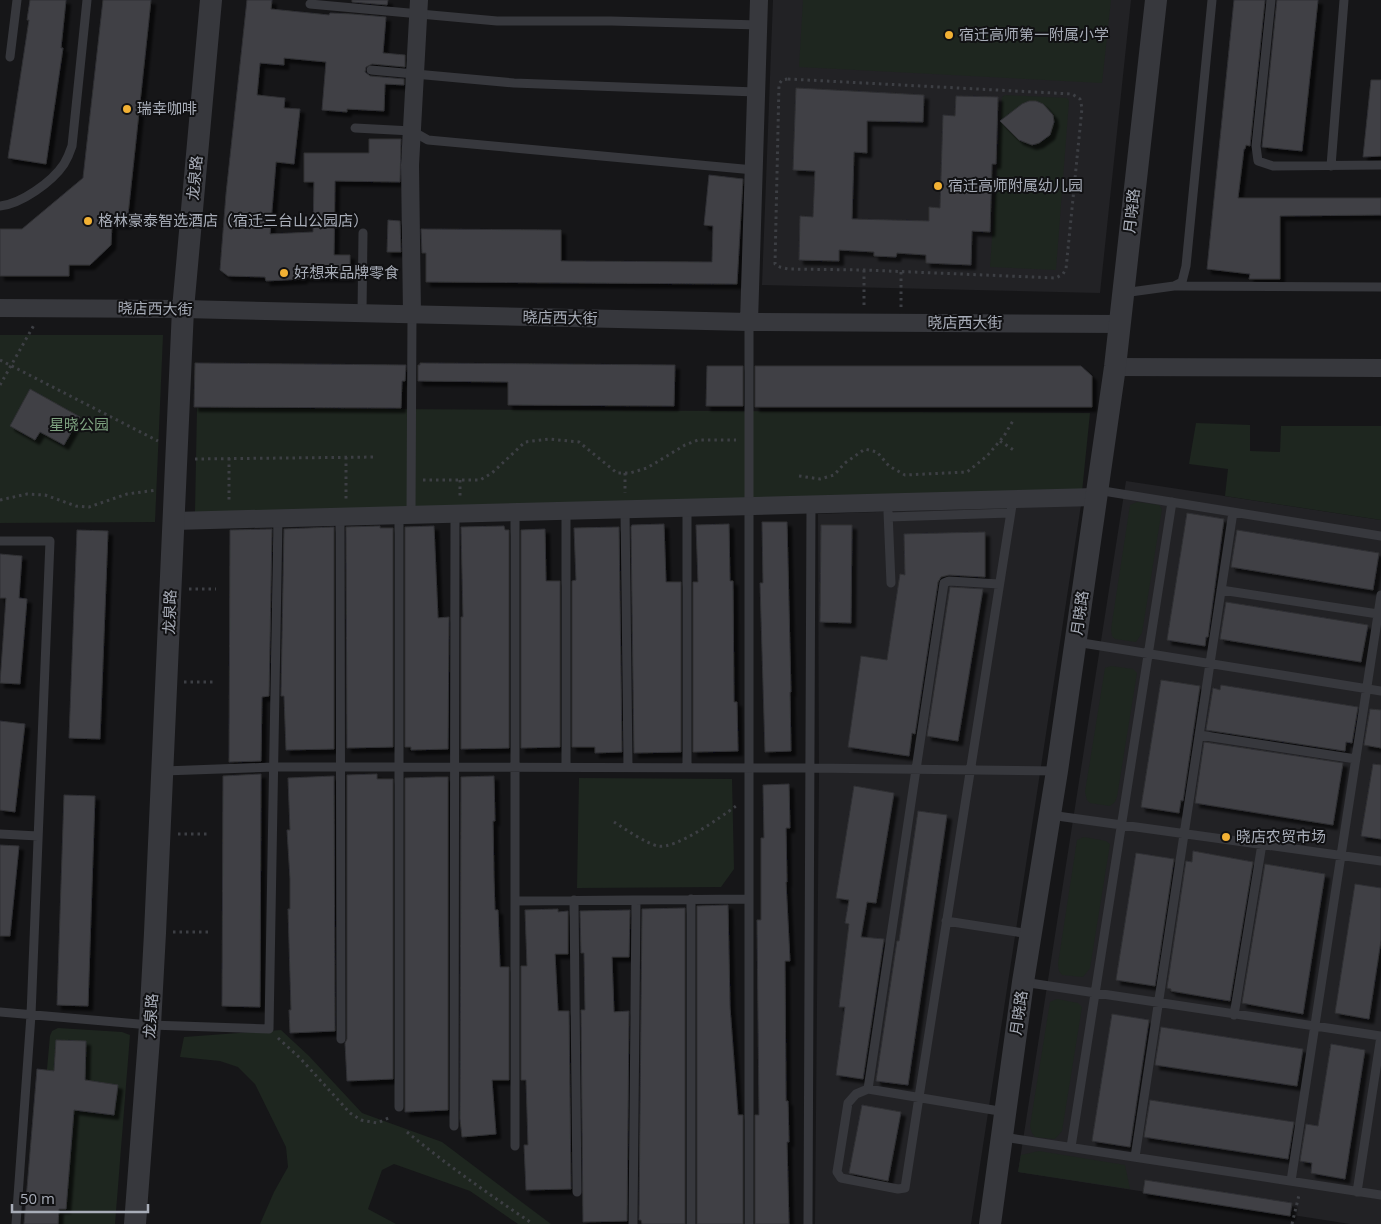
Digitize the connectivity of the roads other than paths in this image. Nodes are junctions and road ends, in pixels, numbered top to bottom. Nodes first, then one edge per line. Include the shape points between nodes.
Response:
1 (17, 0) edge
2 (87, 0) edge
3 (211, 0) edge
4 (760, 0) edge
5 (1156, 0) edge
6 (1212, 0) edge
7 (1271, 0) edge
8 (1344, 0) edge
9 (310, 4) dead end
10 (419, 6) edge
11 (759, 25) junction
12 (10, 57) dead end
13 (371, 70) dead end
14 (415, 74) junction
15 (756, 92) junction
16 (355, 128) dead end
17 (412, 131) junction
18 (1381, 165) edge
19 (1331, 166) junction
20 (754, 170) junction
21 (0, 206) edge
22 (363, 233) dead end
23 (1174, 286) junction
24 (1381, 287) edge
25 (1123, 293) junction
26 (0, 308) edge
27 (183, 310) junction
28 (362, 313) junction
29 (412, 314) junction
30 (749, 322) junction
31 (1120, 324) junction
32 (1115, 367) junction
33 (1381, 368) edge
34 (1097, 493) junction
35 (1172, 502) junction
36 (811, 504) junction
37 (749, 506) junction
38 (1011, 506) junction
39 (687, 508) junction
40 (625, 509) junction
41 (888, 510) junction
42 (566, 511) junction
43 (515, 512) junction
44 (1233, 512) junction
45 (455, 513) junction
46 (405, 514) junction
47 (343, 516) junction
48 (278, 518) junction
49 (174, 521) junction
50 (1381, 536) edge
51 (0, 541) edge
52 (891, 583) dead end
53 (999, 584) junction
54 (1221, 590) junction
55 (1381, 595) edge
56 (1378, 614) junction
57 (1076, 642) junction
58 (1148, 654) junction
59 (1210, 664) junction
60 (1367, 689) junction
61 (1381, 691) edge
62 (1199, 735) junction
63 (1356, 759) junction
64 (273, 767) junction
65 (341, 767) junction
66 (399, 767) junction
67 (455, 767) junction
68 (516, 767) junction
69 (566, 767) junction
70 (628, 767) junction
71 (687, 768) junction
72 (749, 768) junction
73 (810, 768) junction
74 (916, 769) junction
75 (970, 770) junction
76 (164, 771) junction
77 (1057, 771) junction
78 (1050, 815) junction
79 (1121, 825) junction
80 (0, 834) edge
81 (1184, 834) junction
82 (38, 836) junction
83 (1262, 844) junction
84 (1341, 855) junction
85 (1381, 861) edge
86 (691, 899) junction
87 (749, 899) junction
88 (574, 900) junction
89 (636, 900) junction
90 (516, 901) junction
91 (946, 922) junction
92 (1030, 934) junction
93 (1023, 982) junction
94 (1095, 994) junction
95 (1158, 1003) junction
96 (0, 1012) edge
97 (1234, 1014) junction
98 (31, 1015) junction
99 (150, 1025) junction
100 (1315, 1027) junction
101 (1381, 1036) edge
102 (341, 1039) dead end
103 (868, 1089) junction
104 (919, 1097) junction
105 (399, 1106) road end
106 (1005, 1112) junction
107 (454, 1126) dead end
108 (1002, 1136) junction
109 (515, 1146) dead end
110 (1071, 1147) junction
111 (1135, 1157) junction
112 (1291, 1181) junction
113 (577, 1192) dead end
114 (1357, 1192) junction
115 (1381, 1195) edge
116 (16, 1224) edge
117 (135, 1224) edge
118 (633, 1224) edge
119 (691, 1224) edge
120 (748, 1224) edge
121 (808, 1224) edge
122 (990, 1224) edge

1 - 12 lane
2 - 21 lane via 72,146 64,164 51,179 29,195
3 - 27 street, 龙泉路
4 - 11 street
5 - 25 street, 月晓路
6 - 23 lane via 1186,266 1182,282
7 - 19 lane via 1256,146 1258,161 1273,166
8 - 19 lane
9 - 10 lane
10 - 11 lane via 497,20
10 - 14 street
11 - 15 street
13 - 14 lane
14 - 15 lane via 514,83
14 - 17 street
15 - 20 street
16 - 17 lane
17 - 20 lane via 428,140
17 - 29 street
18 - 19 lane
20 - 30 street
22 - 28 lane
23 - 24 lane
23 - 25 lane
25 - 31 street, 月晓路
26 - 27 street, 晓店西大街
27 - 28 street, 晓店西大街
27 - 49 street, 龙泉路
28 - 29 street, 晓店西大街
29 - 30 street, 晓店西大街
29 - 46 lane via 412,480
30 - 31 street, 晓店西大街
30 - 37 lane
31 - 32 street, 月晓路
32 - 33 street
32 - 34 street, 月晓路
34 - 35 lane
34 - 38 street
34 - 57 street, 月晓路
35 - 44 lane
35 - 58 lane
36 - 37 street
36 - 41 street
36 - 73 lane
37 - 39 street
37 - 72 lane
38 - 41 street
38 - 53 lane
39 - 40 street
39 - 71 lane
40 - 42 street
40 - 70 lane
41 - 52 lane
42 - 43 street
42 - 69 lane
43 - 45 street
43 - 68 lane
44 - 50 lane
44 - 54 lane
45 - 46 street
45 - 67 lane
46 - 47 street
46 - 66 lane
47 - 48 street
47 - 65 lane
48 - 49 street
48 - 64 lane
49 - 76 street, 龙泉路
51 - 82 lane via 50,541
53 - 74 lane via 944,583
53 - 75 lane
54 - 56 lane
54 - 59 lane
55 - 56 lane
56 - 60 lane
57 - 58 lane
57 - 77 street, 月晓路
58 - 59 lane
58 - 79 lane
59 - 60 lane
59 - 62 lane
60 - 61 lane
60 - 63 lane
62 - 63 lane
62 - 81 lane
63 - 84 lane
64 - 65 lane
64 - 76 lane
64 - 99 lane via 269,1029
65 - 66 lane
65 - 102 lane
66 - 67 lane
66 - 105 lane
67 - 68 lane
67 - 107 lane
68 - 69 lane
68 - 90 lane
69 - 70 lane
70 - 71 lane
71 - 72 lane
72 - 73 lane
72 - 87 lane
73 - 74 lane
73 - 121 lane
74 - 75 lane
74 - 103 lane
75 - 77 lane
75 - 91 lane
76 - 99 street, 龙泉路
77 - 78 street, 月晓路
78 - 79 lane
78 - 92 street, 月晓路
79 - 81 lane
79 - 94 lane
80 - 82 lane
81 - 83 lane
81 - 95 lane
82 - 98 lane
83 - 84 lane
83 - 97 lane
84 - 85 lane
84 - 100 lane
86 - 87 lane
86 - 89 lane
86 - 119 lane
87 - 120 lane
88 - 89 lane
88 - 90 lane
88 - 113 lane
89 - 118 lane
90 - 109 lane
91 - 92 lane
91 - 104 lane
92 - 93 street, 月晓路
93 - 94 lane
93 - 106 street, 月晓路
94 - 95 lane
94 - 110 lane
95 - 97 lane
95 - 111 lane
96 - 98 lane
97 - 100 lane
98 - 99 lane
98 - 116 lane
99 - 117 street, 龙泉路
100 - 101 lane
100 - 112 lane
101 - 114 lane
103 - 104 lane
103 - 104 lane via 856,1094 848,1103 837,1172 841,1178 898,1189 905,1188
104 - 106 lane
106 - 108 street, 月晓路
108 - 110 lane
108 - 122 street, 月晓路
110 - 111 lane
111 - 112 lane
112 - 114 lane
114 - 115 lane

